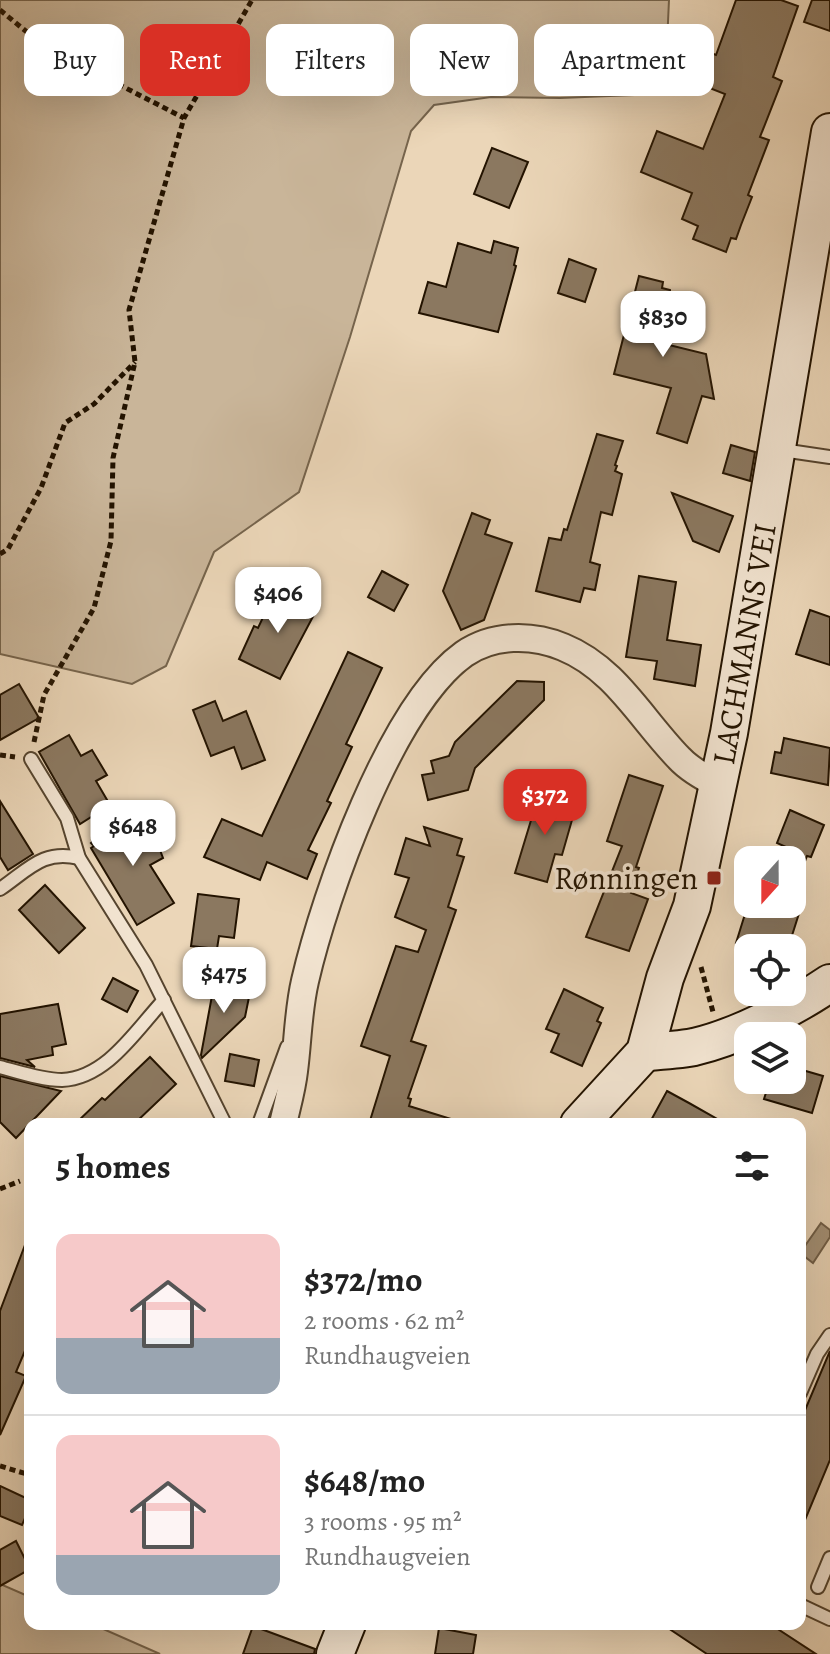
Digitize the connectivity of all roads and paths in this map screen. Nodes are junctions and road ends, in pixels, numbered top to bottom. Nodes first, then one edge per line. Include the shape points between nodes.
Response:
1 (252, 0) edge
2 (0, 10) edge
3 (184, 118) junction
4 (830, 132) edge
5 (135, 362) junction
6 (778, 449) junction
7 (830, 457) edge
8 (0, 554) edge
9 (0, 755) edge
10 (9, 756) dead end
11 (31, 759) joint
12 (719, 785) junction
13 (79, 858) junction
14 (0, 889) edge
15 (700, 964) dead end
16 (830, 983) edge
17 (164, 1000) junction
18 (716, 1020) dead end
19 (298, 1022) junction
20 (645, 1052) junction
21 (0, 1067) edge
22 (222, 1118) edge
23 (261, 1118) edge
24 (284, 1118) edge
25 (584, 1118) edge
26 (20, 1181) dead end
27 (0, 1189) edge
28 (830, 1335) edge
29 (806, 1379) edge
30 (0, 1466) edge
31 (24, 1473) edge
32 (830, 1558) edge
33 (818, 1587) dead end
34 (806, 1608) edge
35 (830, 1619) edge
36 (345, 1630) edge
37 (335, 1654) edge

1 - 3 path
2 - 3 path via 44,46
3 - 5 path via 129,310
4 - 6 street, LACHMANNS VEI
5 - 8 path via 94,404 65,423 41,488 8,549
5 - 11 path via 113,458 111,541 94,608 44,695
6 - 7 lane
6 - 12 street, LACHMANNS VEI
9 - 10 path
11 - 13 lane via 67,818
12 - 19 street via 681,761 609,675 583,656 518,638 497,640 464,654 418,703 377,782 324,909
12 - 20 street, LACHMANNS VEI via 692,906
13 - 14 lane via 52,855
13 - 17 lane
15 - 18 path
16 - 20 street via 722,1038
17 - 21 lane via 107,1063 88,1075 62,1080
17 - 22 lane
19 - 23 lane
19 - 24 street
20 - 25 street, LACHMANNS VEI
26 - 27 path
28 - 29 lane
30 - 31 path
32 - 33 lane
34 - 35 lane
36 - 37 street

